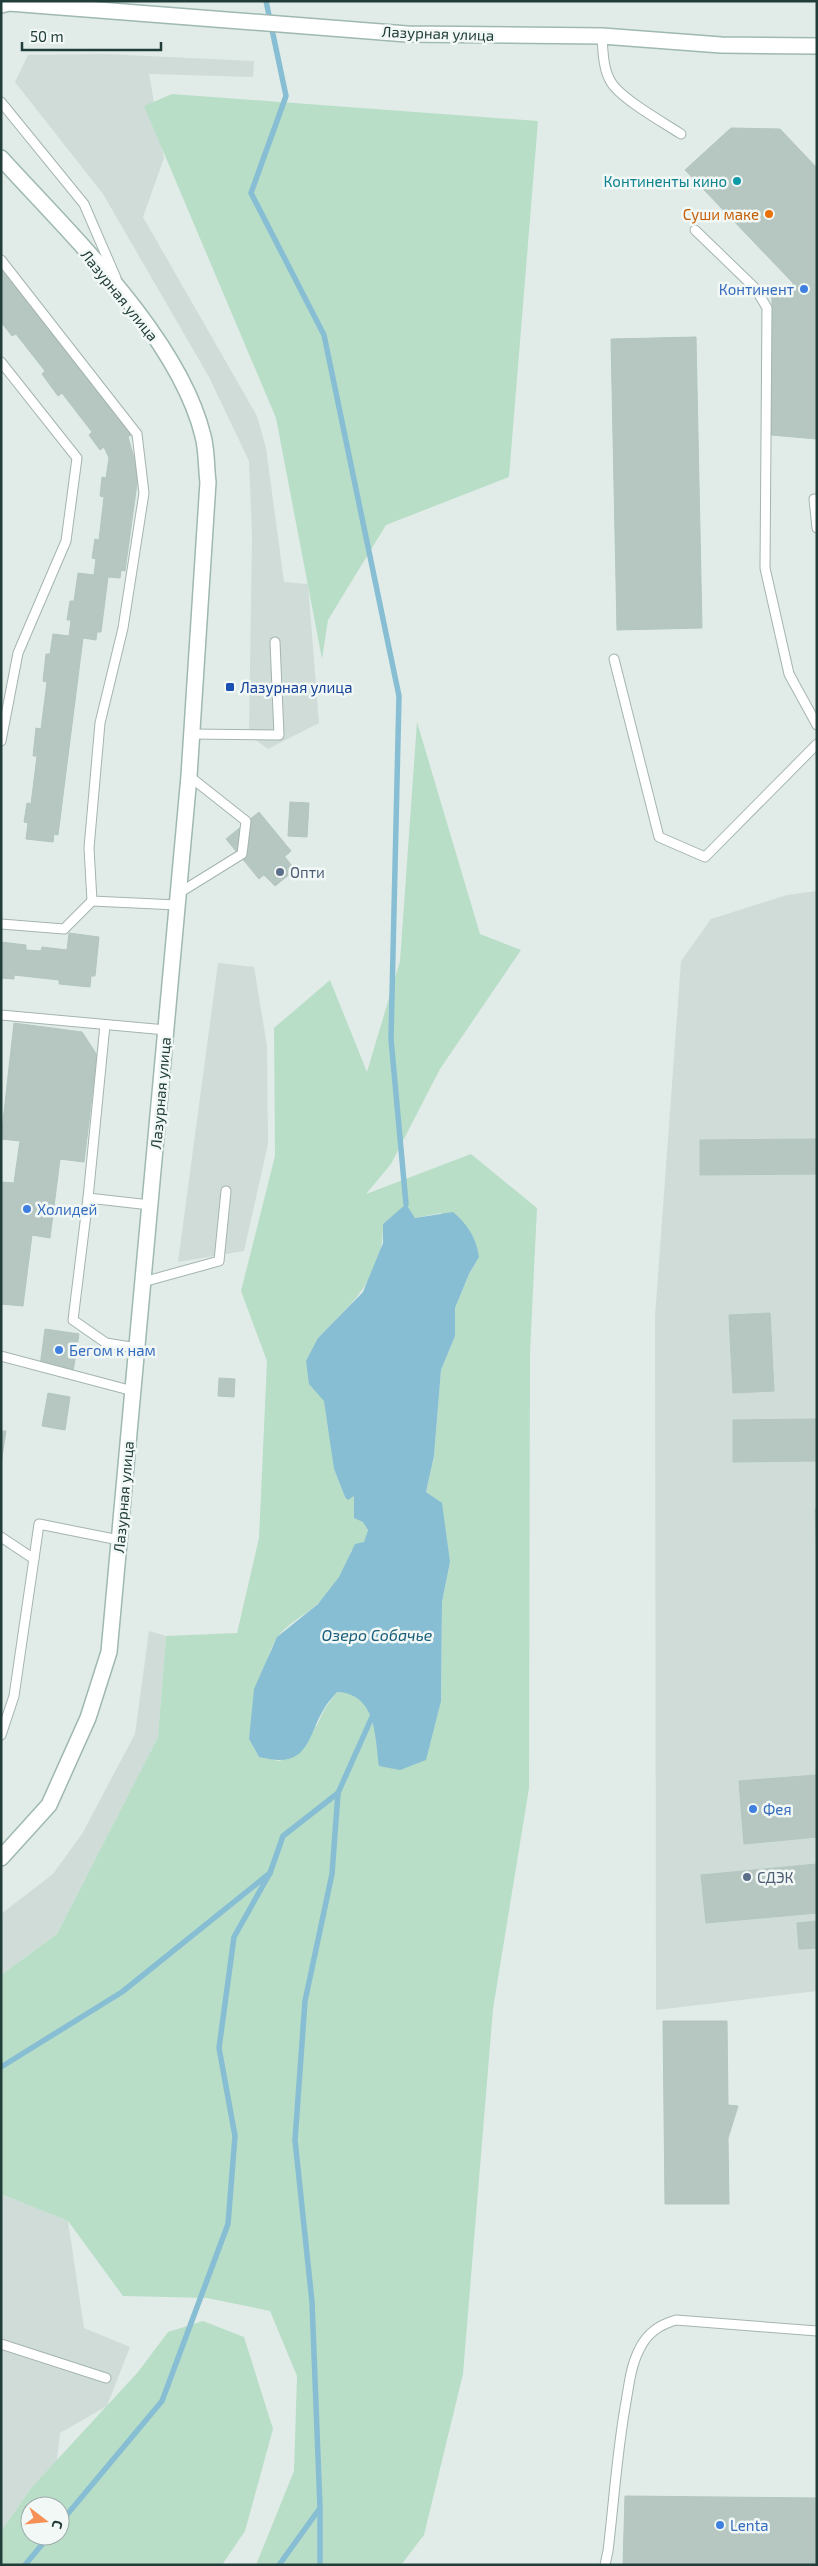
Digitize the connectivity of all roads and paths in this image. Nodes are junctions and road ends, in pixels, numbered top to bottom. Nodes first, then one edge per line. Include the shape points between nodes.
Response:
1 (1, 5) edge
2 (602, 36) junction
3 (817, 46) edge
4 (1, 102) edge
5 (680, 134) dead end
6 (1, 158) edge
7 (696, 230) dead end
8 (1, 260) edge
9 (124, 298) junction
10 (1, 362) edge
11 (814, 499) dead end
12 (817, 528) edge
13 (275, 642) dead end
14 (614, 659) dead end
15 (817, 725) edge
16 (192, 734) junction
17 (1, 741) edge
18 (817, 744) edge
19 (189, 776) junction
20 (178, 899) junction
21 (92, 901) junction
22 (1, 924) edge
23 (1, 1015) edge
24 (105, 1025) junction
25 (166, 1030) junction
26 (226, 1191) dead end
27 (88, 1198) junction
28 (150, 1205) junction
29 (143, 1282) junction
30 (136, 1348) junction
31 (1, 1356) edge
32 (133, 1391) junction
33 (1, 1537) edge
34 (119, 1540) junction
35 (34, 1559) junction
36 (1, 1735) edge
37 (1, 1858) edge
38 (817, 2331) edge
39 (1, 2344) edge
40 (106, 2378) dead end
41 (604, 2565) edge

1 - 2 street, Лазурная улица via 9,3 408,34
2 - 3 street, Лазурная улица via 721,45
2 - 5 lane via 604,61 612,83
4 - 9 lane via 84,204
6 - 9 street, Лазурная улица
7 - 15 lane via 756,289 767,308 766,568 789,674
8 - 21 lane via 137,434 144,493 123,628 100,723 89,848
9 - 16 street, Лазурная улица via 162,345 189,395 204,437 208,482
10 - 17 lane via 77,458 66,540 18,653
11 - 12 lane
13 - 16 lane via 279,735
14 - 18 lane via 659,837 705,857
16 - 19 street, Лазурная улица
19 - 20 street, Лазурная улица
19 - 20 lane via 246,821 242,854
20 - 21 lane
20 - 25 street, Лазурная улица
21 - 22 lane via 64,929
23 - 24 lane
24 - 25 lane
24 - 27 lane
25 - 28 street, Лазурная улица
26 - 29 lane via 219,1261
27 - 28 lane
27 - 30 lane via 73,1320 106,1343
28 - 29 street, Лазурная улица
29 - 30 street, Лазурная улица
30 - 32 street, Лазурная улица
31 - 32 lane
32 - 34 street, Лазурная улица
33 - 35 lane
34 - 35 lane via 39,1524
34 - 37 street, Лазурная улица via 109,1652 88,1718 49,1805
35 - 36 lane via 14,1696
38 - 41 lane via 676,2320 659,2325 648,2336 632,2369
39 - 40 lane

